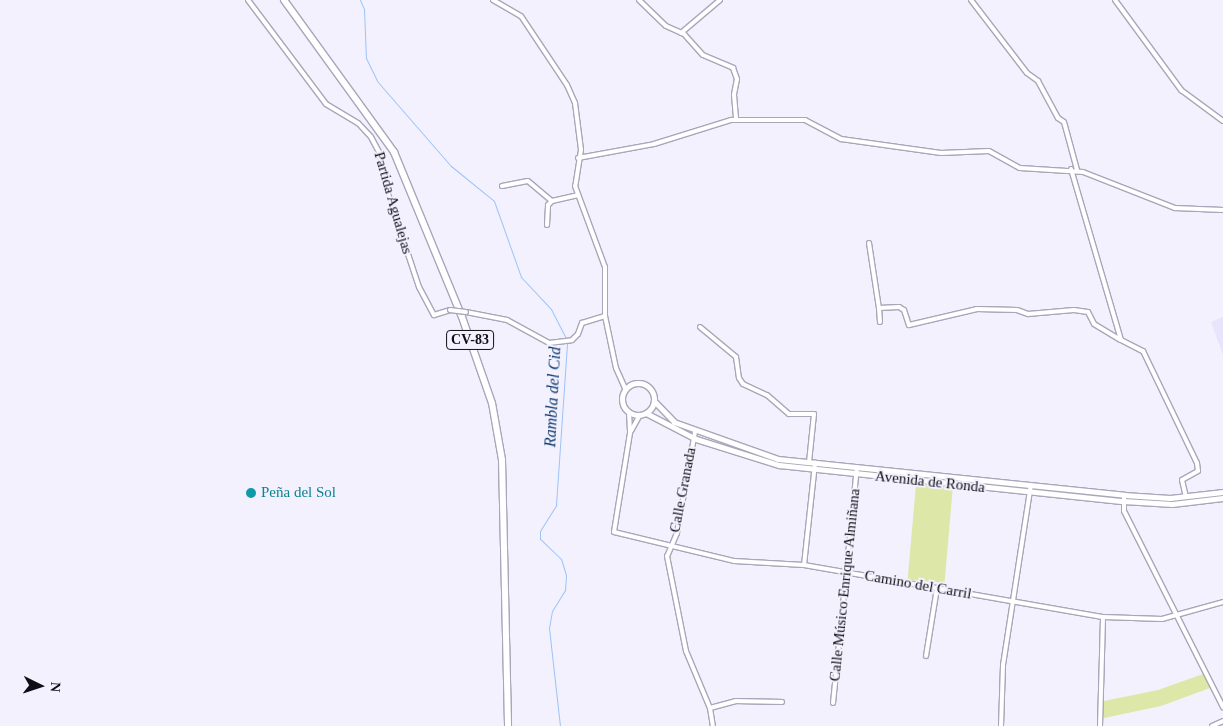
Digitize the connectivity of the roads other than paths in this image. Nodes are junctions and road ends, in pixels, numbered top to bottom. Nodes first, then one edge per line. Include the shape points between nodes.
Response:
1 (248, 0) edge
2 (284, 0) edge
3 (493, 0) edge
4 (639, 0) edge
5 (720, 0) edge
6 (971, 0) edge
7 (1115, 0) edge
8 (681, 33) junction
9 (736, 120) junction
10 (1223, 121) edge
11 (578, 158) junction
12 (1071, 169) junction
13 (1077, 170) junction
14 (502, 186) dead end
15 (578, 195) junction
16 (552, 202) junction
17 (1223, 210) edge
18 (547, 225) dead end
19 (869, 243) dead end
20 (878, 308) junction
21 (605, 316) junction
22 (880, 322) dead end
23 (700, 327) dead end
24 (1121, 340) junction
25 (623, 381) junction
26 (631, 385) junction
27 (626, 390) junction
28 (654, 401) junction
29 (629, 412) junction
30 (646, 413) junction
31 (640, 415) junction
32 (695, 432) junction
33 (630, 433) junction
34 (693, 438) junction
35 (813, 465) junction
36 (857, 468) junction
37 (856, 474) junction
38 (1030, 486) junction
39 (1030, 492) junction
40 (1223, 492) edge
41 (1124, 495) junction
42 (1186, 497) junction
43 (1223, 498) edge
44 (1123, 501) junction
45 (670, 548) junction
46 (804, 566) junction
47 (846, 572) junction
48 (937, 588) junction
49 (1013, 600) junction
50 (1223, 602) edge
51 (1178, 616) junction
52 (1103, 617) junction
53 (926, 656) dead end
54 (782, 702) dead end
55 (833, 703) dead end
56 (1223, 706) edge
57 (710, 708) junction
58 (1223, 722) edge
59 (508, 726) edge
60 (713, 726) edge
61 (1001, 726) edge
62 (1100, 726) edge
63 (1212, 726) edge

1 - 21 street, Partida Agualejas, bridge via 326,104 358,123 371,137 379,152 388,194 419,287 434,314 450,310 507,320 549,343 572,340 582,323
2 - 59 main road, CV-83 via 394,152 462,317 492,403 502,460
3 - 11 street via 521,16 567,85 575,103 581,150
4 - 8 street via 662,22
5 - 8 street
6 - 13 street via 1027,73 1038,81 1058,118 1064,122
7 - 10 street via 1181,90
8 - 9 street via 703,55 733,68 737,79 734,95
9 - 11 street via 706,125 654,144
9 - 12 street via 806,120 841,139 941,152 989,152 1020,168
11 - 15 street via 575,178
12 - 13 street
12 - 24 street
13 - 17 street via 1175,208
14 - 16 street via 528,182
15 - 16 street
15 - 21 street via 605,267
16 - 18 street via 548,205
19 - 20 street
20 - 22 street
20 - 24 street via 902,308 909,325 977,309 1017,310 1028,314 1074,310 1088,312 1094,324
21 - 25 street via 616,368
23 - 35 street via 736,357 739,378 749,389 767,395 789,414 814,414
24 - 42 street via 1143,351 1197,463 1198,471 1182,480
25 - 26 street
25 - 27 street
26 - 27 street
26 - 28 street via 644,384 654,394
27 - 29 street via 623,404
28 - 30 street
28 - 32 street, Avenida de Ronda via 668,418
29 - 31 street
29 - 33 street
30 - 31 street
30 - 34 street, Avenida de Ronda
31 - 33 street
32 - 34 street, Calle Granada
32 - 35 street, Avenida de Ronda via 778,458
33 - 45 street, Camino del Carril via 614,532
34 - 35 street, Avenida de Ronda via 779,465
34 - 45 street, Calle Granada via 677,533
35 - 36 street, Avenida de Ronda
35 - 37 street, Avenida de Ronda
35 - 46 street
36 - 37 street, Calle Músico Enrique Almiñana
36 - 38 street, Avenida de Ronda
37 - 39 street, Avenida de Ronda
37 - 47 street, Calle Músico Enrique Almiñana
38 - 39 street
38 - 41 street, Avenida de Ronda
39 - 44 street, Avenida de Ronda
39 - 49 street
40 - 42 street, Avenida de Ronda
41 - 42 street, Avenida de Ronda
41 - 44 street
43 - 44 street, Avenida de Ronda via 1172,504
44 - 51 street via 1124,511
45 - 46 street, Camino del Carril via 734,561
45 - 57 street via 667,556 686,651
46 - 47 street, Camino del Carril
47 - 48 street, Camino del Carril
47 - 55 street, Calle Músico Enrique Almiñana
48 - 49 street, Camino del Carril
48 - 53 street
49 - 52 street, Camino del Carril
49 - 61 street via 1003,665
50 - 51 street, Camino del Carril
51 - 52 street, Camino del Carril
51 - 56 street
52 - 62 street
54 - 57 street via 736,701
57 - 60 street
58 - 63 street

